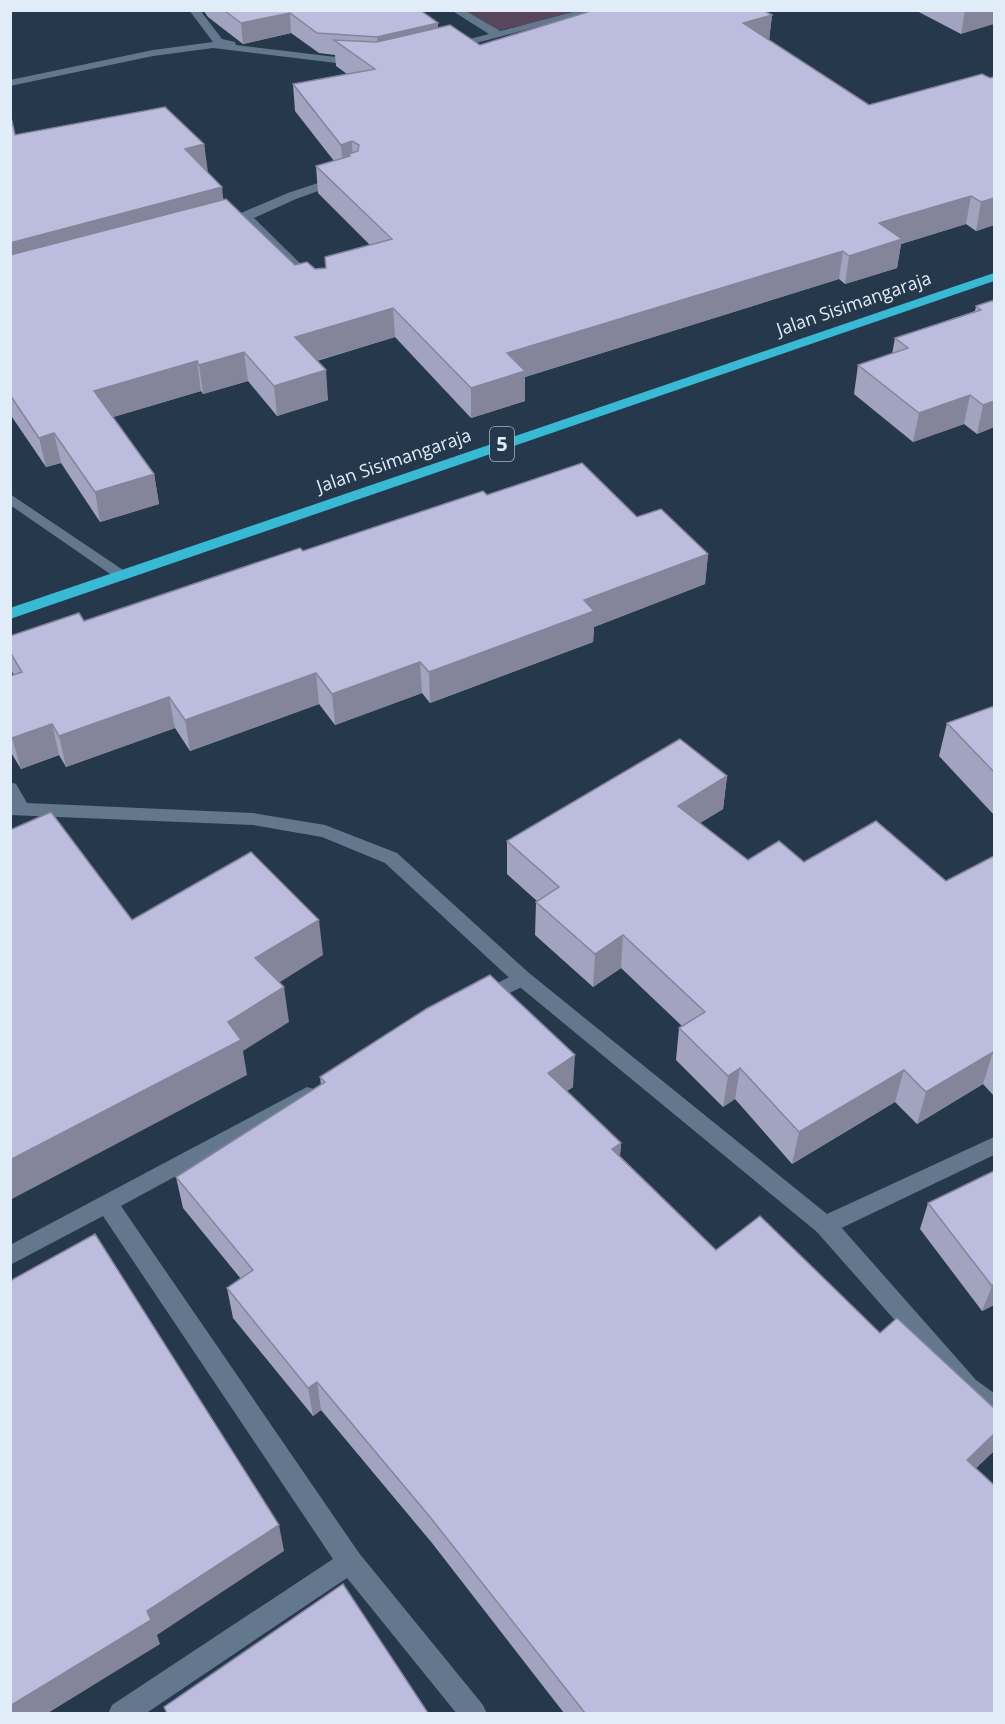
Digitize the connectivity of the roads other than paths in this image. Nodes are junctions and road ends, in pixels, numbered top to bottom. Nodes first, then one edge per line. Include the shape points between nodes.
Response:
1 (194, 10) edge
2 (456, 10) edge
3 (595, 10) edge
4 (499, 35) junction
5 (266, 50) junction
6 (437, 50) edge
7 (370, 63) edge
8 (10, 83) edge
9 (354, 175) edge
10 (246, 218) junction
11 (203, 229) edge
12 (994, 277) edge
13 (322, 292) edge
14 (10, 498) edge
15 (121, 575) junction
16 (10, 614) edge
17 (10, 788) edge
18 (15, 808) edge
19 (522, 978) junction
20 (470, 1006) edge
21 (325, 1086) edge
22 (994, 1146) edge
23 (108, 1205) junction
24 (825, 1225) junction
25 (10, 1256) edge
26 (994, 1406) edge
27 (350, 1562) junction
28 (121, 1713) edge
29 (474, 1713) edge

1 - 5 street via 218,41
2 - 4 street
3 - 4 street
4 - 6 street
5 - 7 street
5 - 8 street via 190,47
9 - 10 street via 292,196
10 - 11 street
10 - 13 street
12 - 15 highway, Jalan Sisimangaraja / 5
14 - 15 street
15 - 16 highway, Jalan Sisimangaraja / 5
17 - 18 street
18 - 19 street via 253,819 325,831 391,858
19 - 20 street
19 - 24 street
21 - 23 street
22 - 24 street
23 - 25 street
23 - 27 street
24 - 26 street via 968,1387
27 - 28 street
27 - 29 street

